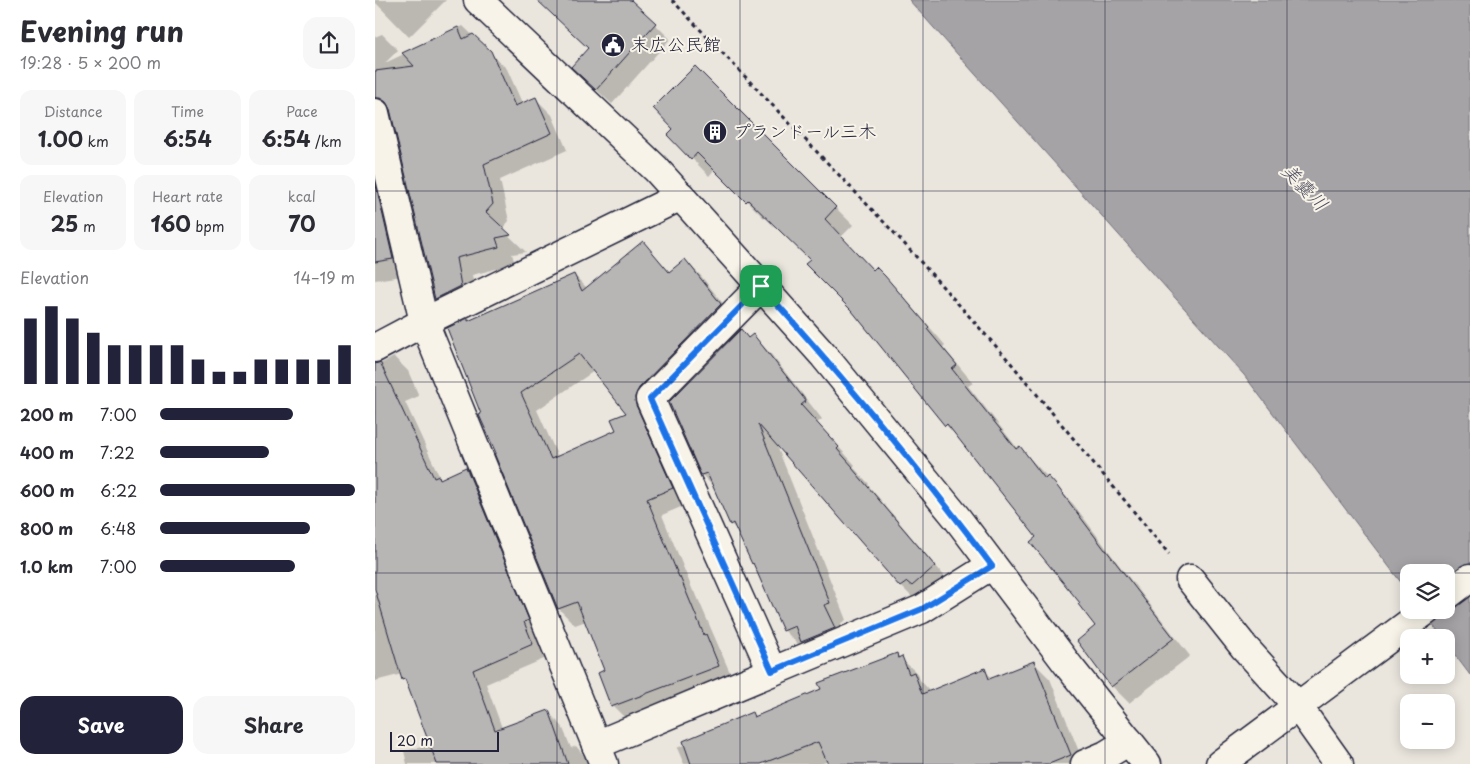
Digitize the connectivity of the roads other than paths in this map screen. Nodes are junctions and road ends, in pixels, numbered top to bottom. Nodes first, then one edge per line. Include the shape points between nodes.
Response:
1 (478, 0) edge
2 (375, 113) edge
3 (681, 196) junction
4 (761, 286) junction
5 (423, 322) junction
6 (375, 348) edge
7 (992, 566) junction
8 (1470, 578) edge
9 (1191, 579) road end
10 (1455, 589) edge
11 (1415, 619) edge
12 (772, 671) junction
13 (1307, 698) junction
14 (1129, 741) junction
15 (600, 755) edge
16 (1085, 764) edge
17 (1147, 764) edge
18 (1220, 764) edge
19 (1339, 764) edge

1 - 3 street via 656,168
2 - 5 street
3 - 4 street
3 - 5 street
4 - 7 street via 824,356 957,518
4 - 12 street via 650,399
5 - 6 street
5 - 15 street
7 - 12 street via 922,609
7 - 14 street
8 - 10 street
9 - 13 street via 1244,647
11 - 13 street
12 - 15 street
13 - 18 street
13 - 19 street
14 - 16 street
14 - 17 street

